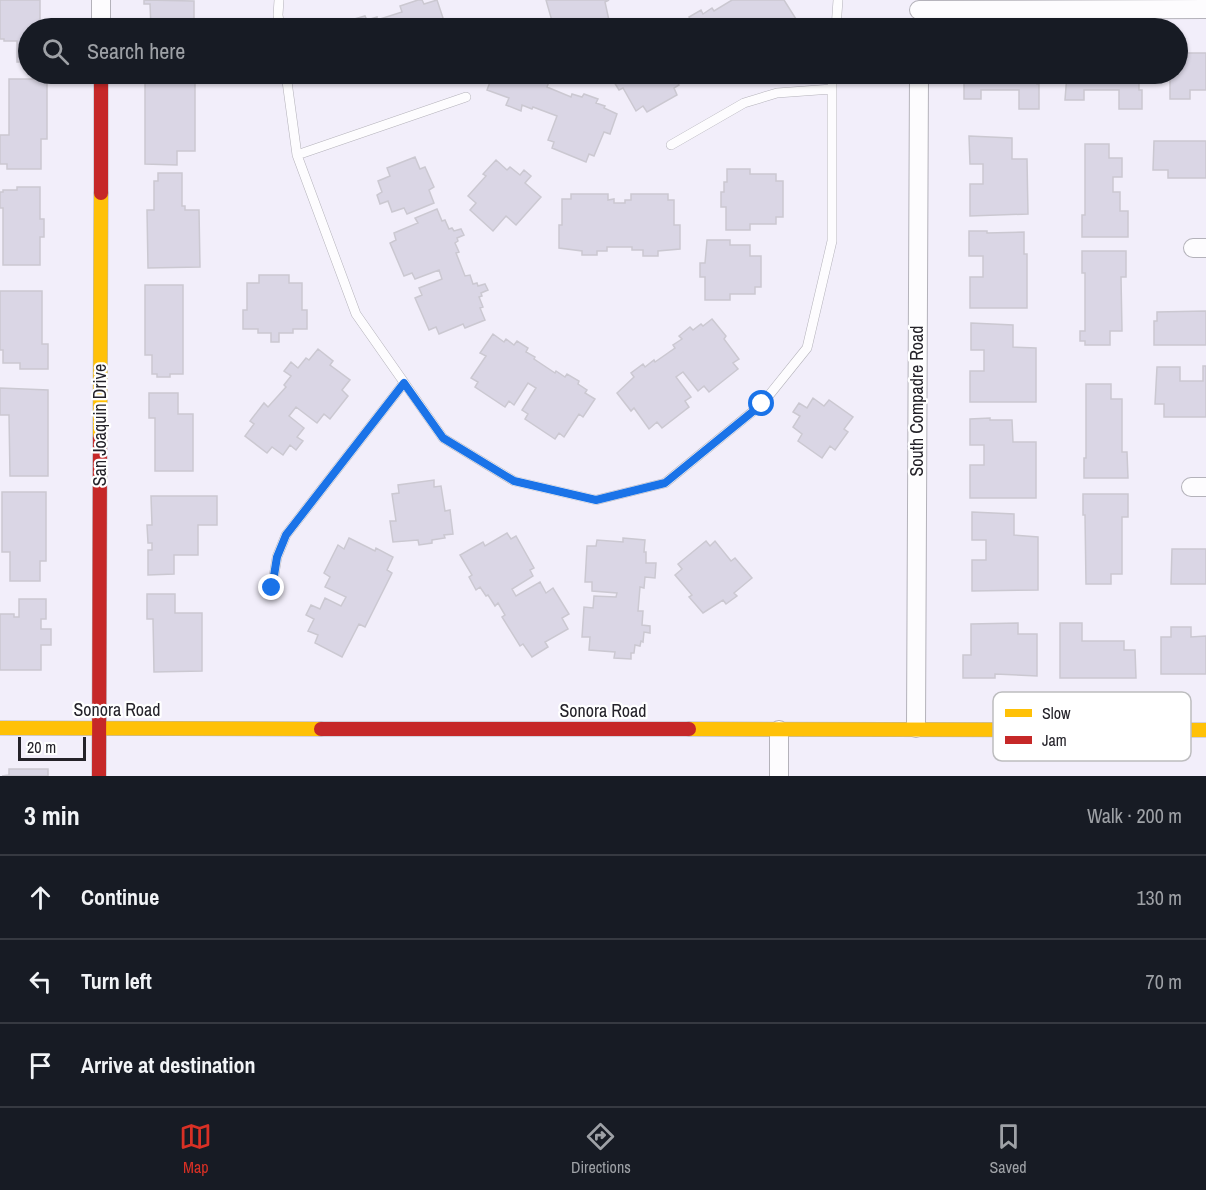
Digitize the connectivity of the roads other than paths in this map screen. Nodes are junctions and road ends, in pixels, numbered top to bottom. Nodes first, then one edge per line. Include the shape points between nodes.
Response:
1 (101, 0) edge
2 (279, 0) edge
3 (838, 0) edge
4 (1206, 9) edge
5 (919, 13) edge
6 (101, 18) edge
7 (278, 18) edge
8 (837, 18) edge
9 (101, 84) edge
10 (287, 84) edge
11 (832, 84) edge
12 (919, 84) edge
13 (832, 89) junction
14 (466, 97) dead end
15 (671, 145) dead end
16 (297, 155) junction
17 (404, 383) junction
18 (272, 588) dead end
19 (0, 728) edge
20 (99, 728) junction
21 (916, 728) junction
22 (993, 729) edge
23 (779, 730) junction
24 (1191, 730) edge
25 (1206, 730) edge
26 (99, 776) edge
27 (779, 776) edge

1 - 6 street
2 - 7 lane
3 - 8 lane
4 - 5 street
9 - 20 street, San Joaquin Drive
10 - 16 lane
11 - 13 lane
12 - 21 street, South Compadre Road
13 - 15 lane via 777,93 744,103
13 - 17 lane via 832,241 807,348 762,404 665,483 596,500 514,481 443,438
14 - 16 lane
16 - 17 lane via 356,314
17 - 18 lane via 286,535 277,557
19 - 20 street, Sonora Road
20 - 23 street, Sonora Road
20 - 26 street, San Joaquin Drive
21 - 22 street, Sonora Road
21 - 23 street, Sonora Road
23 - 27 street
24 - 25 street, Sonora Road

